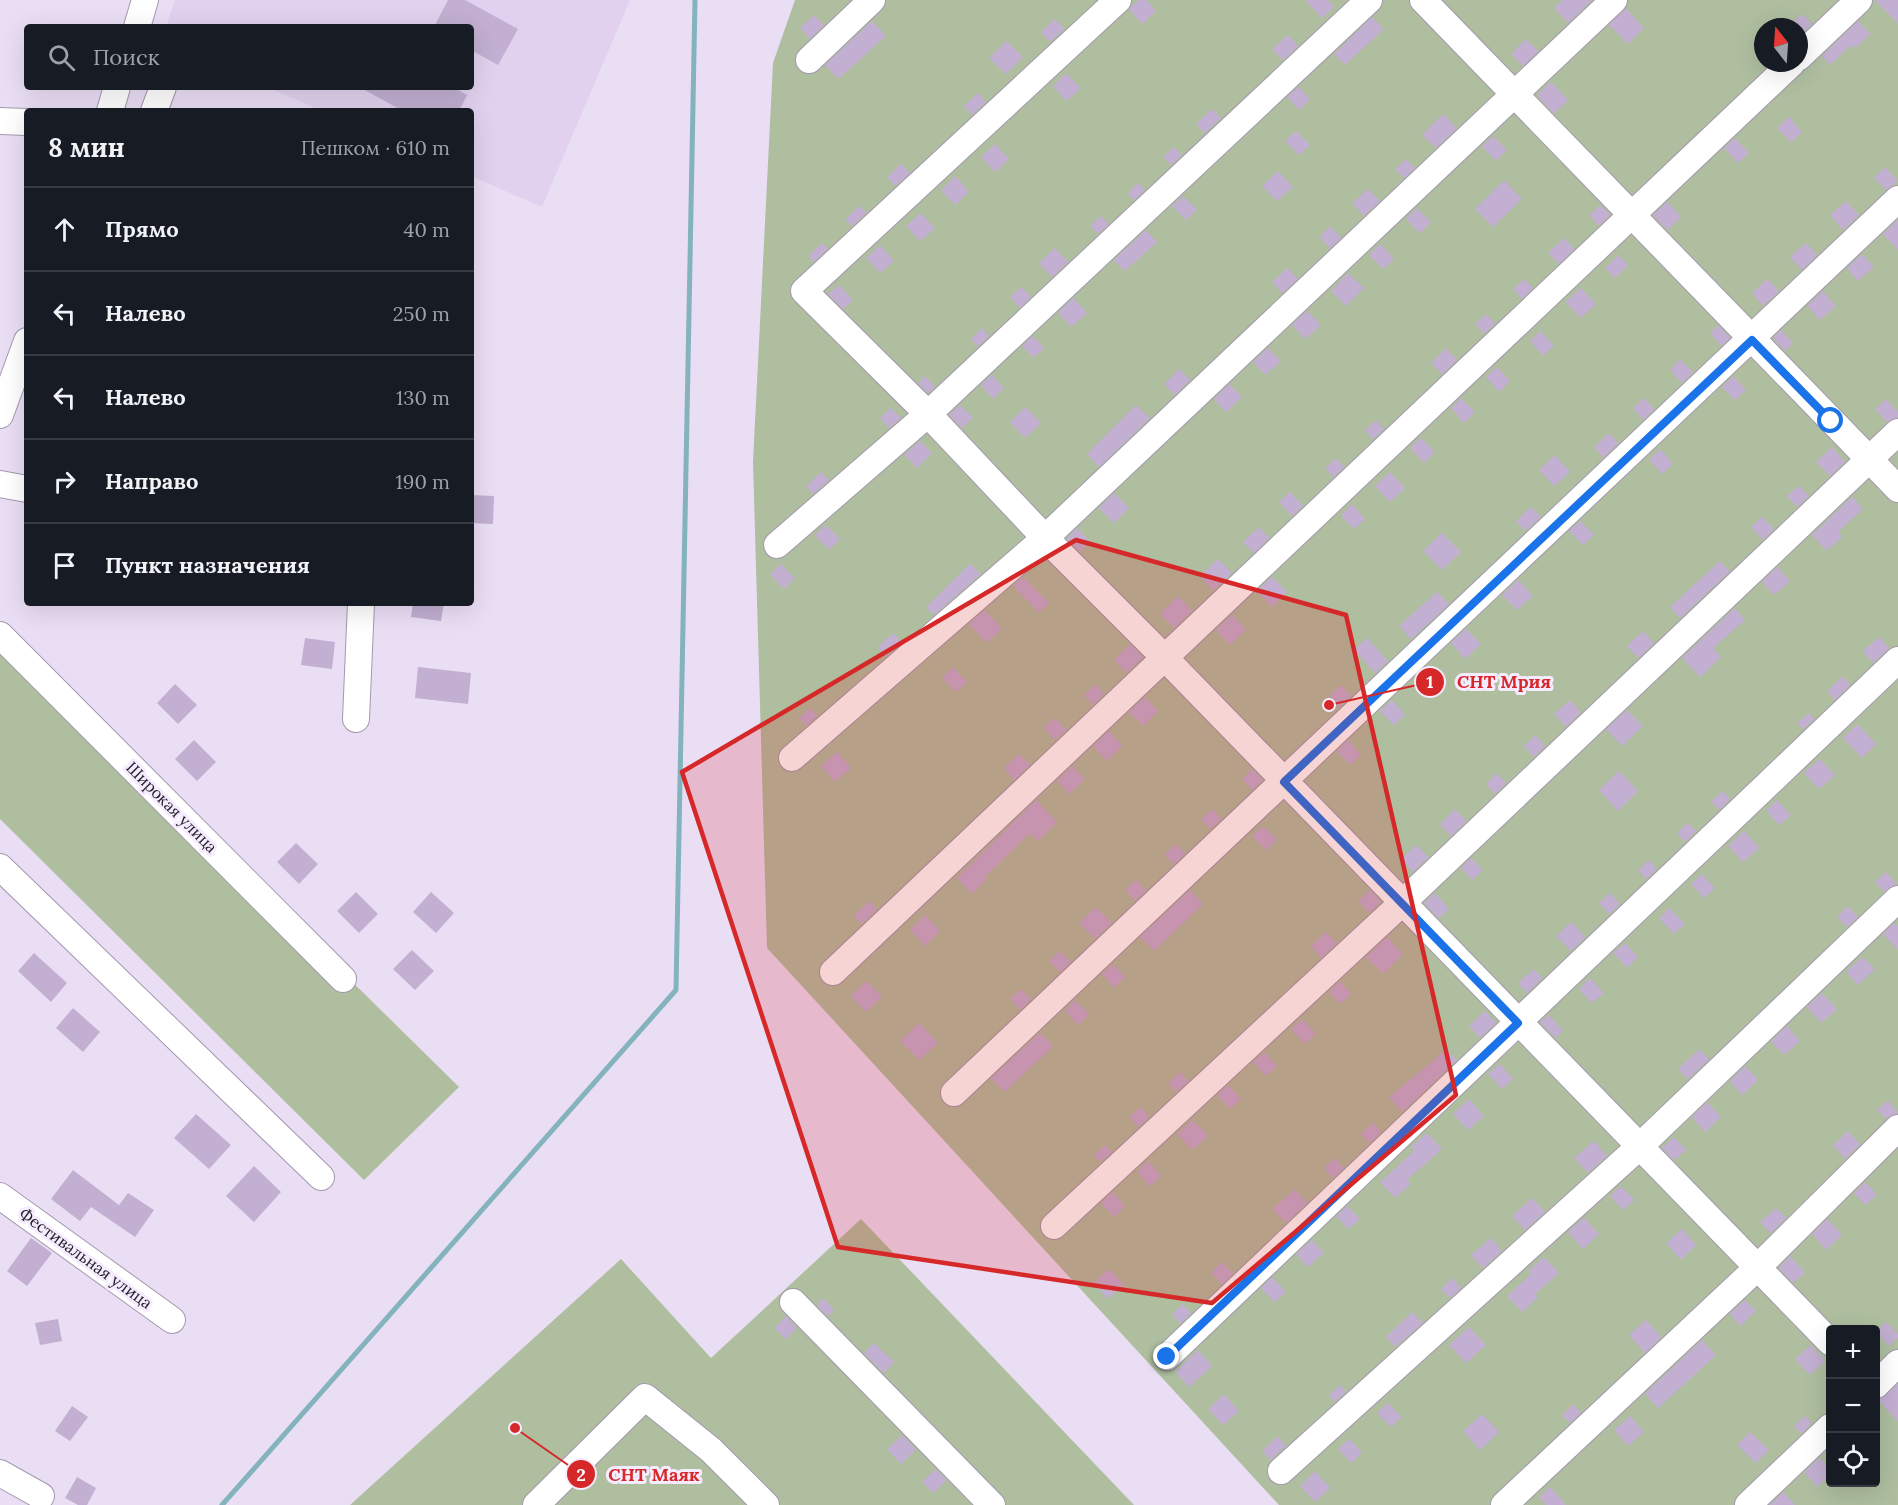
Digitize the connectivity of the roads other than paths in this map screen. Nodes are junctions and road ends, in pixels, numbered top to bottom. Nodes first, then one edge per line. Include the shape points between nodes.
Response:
1 (145, 0) edge
2 (872, 0) edge
3 (1118, 0) edge
4 (1369, 0) edge
5 (1423, 0) edge
6 (1614, 0) edge
7 (1859, 0) edge
8 (137, 24) edge
9 (1808, 48) edge
10 (809, 60) dead end
11 (1783, 72) edge
12 (116, 90) edge
13 (162, 90) edge
14 (1514, 95) junction
15 (111, 108) edge
16 (155, 108) edge
17 (0, 121) edge
18 (24, 122) edge
19 (1898, 200) edge
20 (1632, 216) junction
21 (1752, 340) junction
22 (24, 349) edge
23 (927, 414) junction
24 (0, 415) edge
25 (1898, 432) edge
26 (1868, 461) junction
27 (1898, 489) edge
28 (1044, 538) junction
29 (777, 545) dead end
30 (361, 606) edge
31 (0, 635) edge
32 (1166, 659) junction
33 (1898, 660) edge
34 (356, 719) dead end
35 (792, 758) dead end
36 (1284, 782) junction
37 (0, 867) edge
38 (1898, 899) edge
39 (1402, 903) junction
40 (833, 972) dead end
41 (343, 979) dead end
42 (1518, 1023) junction
43 (954, 1093) dead end
44 (1898, 1128) edge
45 (1639, 1147) junction
46 (321, 1177) dead end
47 (0, 1196) edge
48 (1054, 1226) dead end
49 (1758, 1267) junction
50 (793, 1302) dead end
51 (172, 1320) dead end
52 (1826, 1338) edge
53 (1167, 1357) dead end
54 (1898, 1363) edge
55 (1880, 1380) edge
56 (1826, 1431) edge
57 (1281, 1471) dead end
58 (0, 1473) edge
59 (41, 1496) dead end
60 (536, 1505) edge
61 (766, 1505) edge
62 (992, 1505) edge
63 (1504, 1505) edge
64 (1748, 1505) edge

1 - 8 street
2 - 10 street
3 - 23 street via 804,291
4 - 23 street
5 - 14 street
6 - 14 street
7 - 9 street
11 - 20 street
12 - 15 street
13 - 16 street
14 - 20 street
14 - 28 street
17 - 18 street
19 - 21 street
20 - 21 street
20 - 32 street
21 - 26 street
21 - 36 street
22 - 24 street
23 - 28 street
23 - 29 street
25 - 26 street
26 - 27 street
26 - 39 street
28 - 32 street
28 - 35 street
30 - 34 street
31 - 41 street, Широкая улица
32 - 36 street
32 - 40 street
33 - 42 street
36 - 39 street
36 - 43 street
37 - 46 street
38 - 45 street
39 - 42 street
39 - 48 street
42 - 45 street
42 - 53 street
44 - 49 street
45 - 49 street
45 - 57 street
47 - 51 street, Фестивальная улица
49 - 52 street
49 - 63 street
50 - 62 street
54 - 55 street
56 - 64 street
58 - 59 street
60 - 61 street via 645,1397 711,1450

